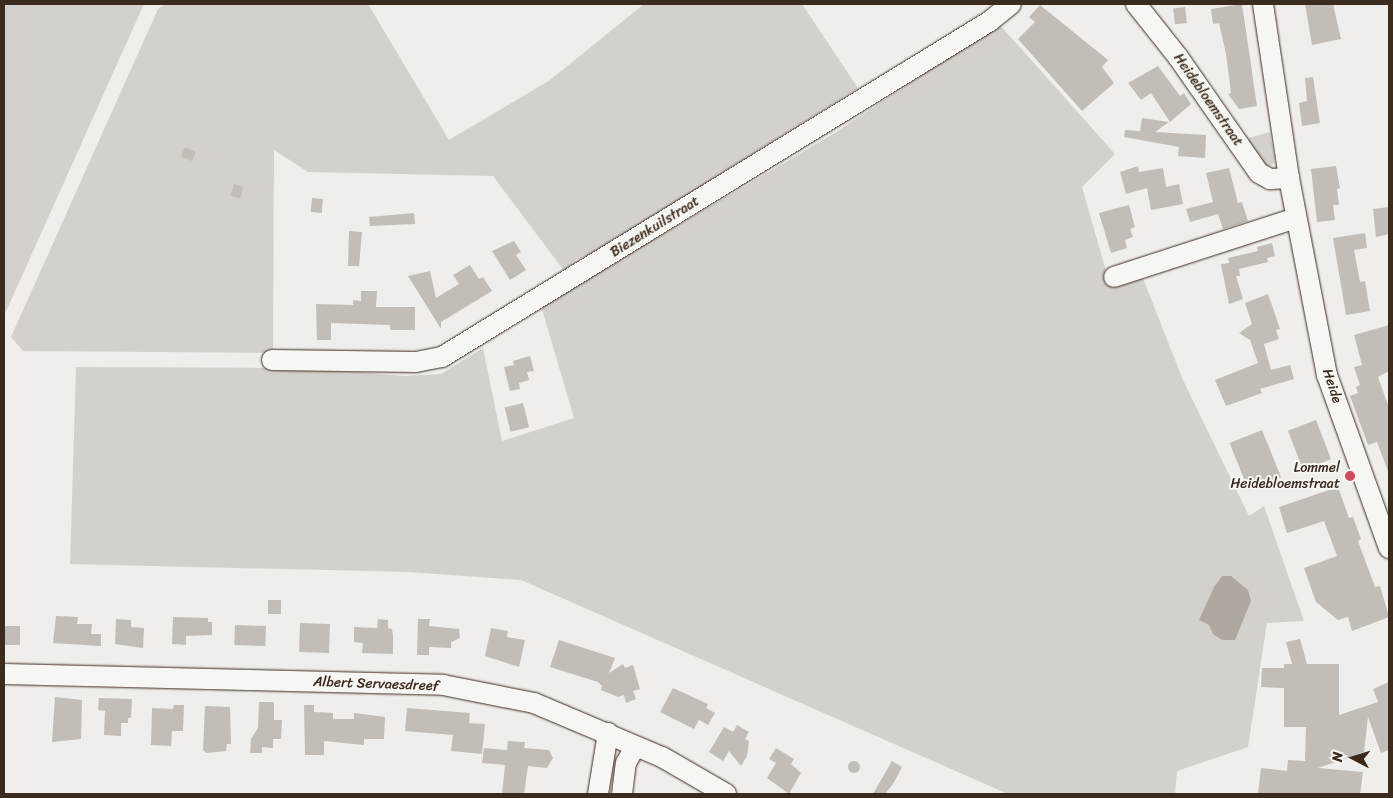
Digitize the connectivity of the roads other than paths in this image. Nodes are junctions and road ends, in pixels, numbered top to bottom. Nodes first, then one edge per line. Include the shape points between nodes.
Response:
1 (1011, 4) edge
2 (1136, 4) edge
3 (1263, 4) edge
4 (1289, 178) junction
5 (1296, 218) junction
6 (1114, 277) dead end
7 (272, 360) dead end
8 (1389, 548) edge
9 (4, 674) edge
10 (608, 733) junction
11 (635, 746) junction
12 (598, 794) edge
13 (622, 794) edge
14 (726, 794) edge

1 - 7 street, Biezenkuilstraat via 990,20 442,357 416,362
2 - 4 street, Heidebloemstraat via 1178,57 1259,173 1270,179
3 - 4 street, Heide
4 - 5 street, Heide
5 - 6 street
5 - 8 street, Heide via 1327,375
9 - 10 street, Albert Servaesdreef via 443,685 534,703
10 - 11 street, Albert Servaesdreef
10 - 12 street
11 - 13 street via 626,763
11 - 14 street, Albert Servaesdreef via 662,757

